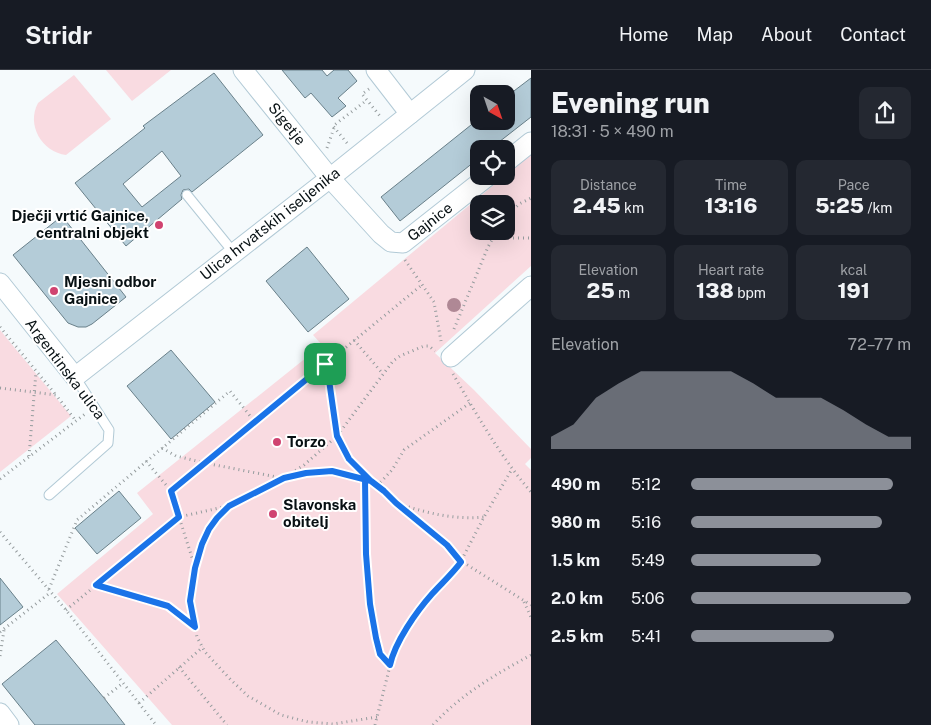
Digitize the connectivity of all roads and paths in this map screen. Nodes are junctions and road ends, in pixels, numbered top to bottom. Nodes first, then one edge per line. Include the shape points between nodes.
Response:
1 (243, 70) edge
2 (376, 70) edge
3 (465, 70) edge
4 (370, 88) dead end
5 (367, 100) junction
6 (410, 114) junction
7 (385, 122) dead end
8 (335, 127) junction
9 (531, 142) edge
10 (352, 148) dead end
11 (326, 149) dead end
12 (515, 155) edge
13 (330, 178) junction
14 (477, 185) edge
15 (187, 195) dead end
16 (531, 198) edge
17 (515, 208) edge
18 (515, 238) edge
19 (531, 238) edge
20 (492, 240) edge
21 (391, 242) junction
22 (234, 253) junction
23 (0, 283) edge
24 (423, 284) junction
25 (531, 286) edge
26 (0, 327) edge
27 (451, 336) dead end
28 (354, 340) junction
29 (313, 348) dead end
30 (446, 358) junction
31 (325, 364) junction
32 (36, 372) junction
33 (383, 374) junction
34 (75, 377) junction
35 (0, 388) edge
36 (34, 392) junction
37 (56, 395) junction
38 (470, 403) junction
39 (86, 413) dead end
40 (76, 421) junction
41 (255, 422) junction
42 (337, 436) junction
43 (162, 448) junction
44 (29, 456) junction
45 (146, 461) junction
46 (205, 463) junction
47 (512, 469) junction
48 (284, 478) junction
49 (0, 479) edge
50 (365, 479) junction
51 (371, 481) junction
52 (377, 486) junction
53 (171, 491) junction
54 (531, 492) edge
55 (49, 495) dead end
56 (396, 503) junction
57 (229, 506) junction
58 (179, 517) junction
59 (484, 517) junction
60 (0, 532) edge
61 (461, 562) junction
62 (195, 568) junction
63 (96, 585) junction
64 (50, 591) junction
65 (523, 600) junction
66 (531, 605) edge
67 (66, 610) junction
68 (531, 617) edge
69 (195, 627) junction
70 (2, 631) edge
71 (202, 647) junction
72 (531, 655) edge
73 (0, 656) edge
74 (390, 665) junction
75 (179, 667) junction
76 (123, 683) junction
77 (104, 698) dead end
78 (139, 703) junction
79 (0, 713) edge
80 (377, 717) junction
81 (375, 724) edge
82 (9, 725) edge
83 (156, 725) edge
84 (227, 725) edge
85 (380, 725) edge
86 (433, 725) edge

1 - 13 street, Sigetje
2 - 6 street
3 - 6 street, Ulica hrvatskih iseljenika
4 - 5 path via 362,94
5 - 7 path
5 - 8 path
6 - 13 street, Ulica hrvatskih iseljenika
8 - 10 path
8 - 11 path
9 - 12 street
13 - 21 street, Gajnice
13 - 22 street, Ulica hrvatskih iseljenika
14 - 21 street, Gajnice via 404,243
15 - 22 lane
16 - 17 path
18 - 19 path
20 - 27 path
21 - 24 path
22 - 34 street, Ulica hrvatskih iseljenika
23 - 34 street, Argentinska ulica
24 - 28 path
24 - 30 path via 434,302
25 - 30 street
26 - 32 path
28 - 31 path
28 - 33 path
29 - 31 path
30 - 33 path via 424,346 400,356
30 - 38 path
31 - 41 path
31 - 42 path
32 - 36 path
32 - 37 path
33 - 42 path
34 - 55 lane, Argentinska ulica via 110,430 110,436 108,443
35 - 36 path
36 - 37 path
36 - 44 path
37 - 40 path
38 - 47 path
38 - 52 path via 404,450
39 - 40 path
40 - 44 path
41 - 43 path via 230,391
41 - 46 path
42 - 48 path
42 - 51 path via 349,459
43 - 45 path
43 - 46 path via 176,456
44 - 49 path
45 - 53 path
45 - 64 path via 77,520
46 - 48 path
46 - 53 path
47 - 54 path
47 - 59 path
48 - 50 path via 332,471
48 - 57 path
50 - 51 path
50 - 74 path via 370,604 380,654
51 - 52 path
52 - 56 path
53 - 58 path
56 - 59 path via 444,517
56 - 61 path via 447,545
57 - 58 path
57 - 62 path via 209,529
58 - 62 path
58 - 63 path
59 - 61 path
60 - 64 path
61 - 65 path
61 - 74 path via 413,620
62 - 69 path via 190,601
63 - 67 path
63 - 69 path via 168,606
64 - 67 path
64 - 70 path
65 - 66 path
65 - 68 path
67 - 76 path
69 - 71 path
70 - 73 path
71 - 75 path
71 - 80 path via 248,696 281,715 333,724
72 - 86 path via 490,678
74 - 80 path
75 - 78 path
75 - 84 path
76 - 77 path
76 - 78 path
78 - 83 path
79 - 82 street
80 - 81 path
81 - 85 path

